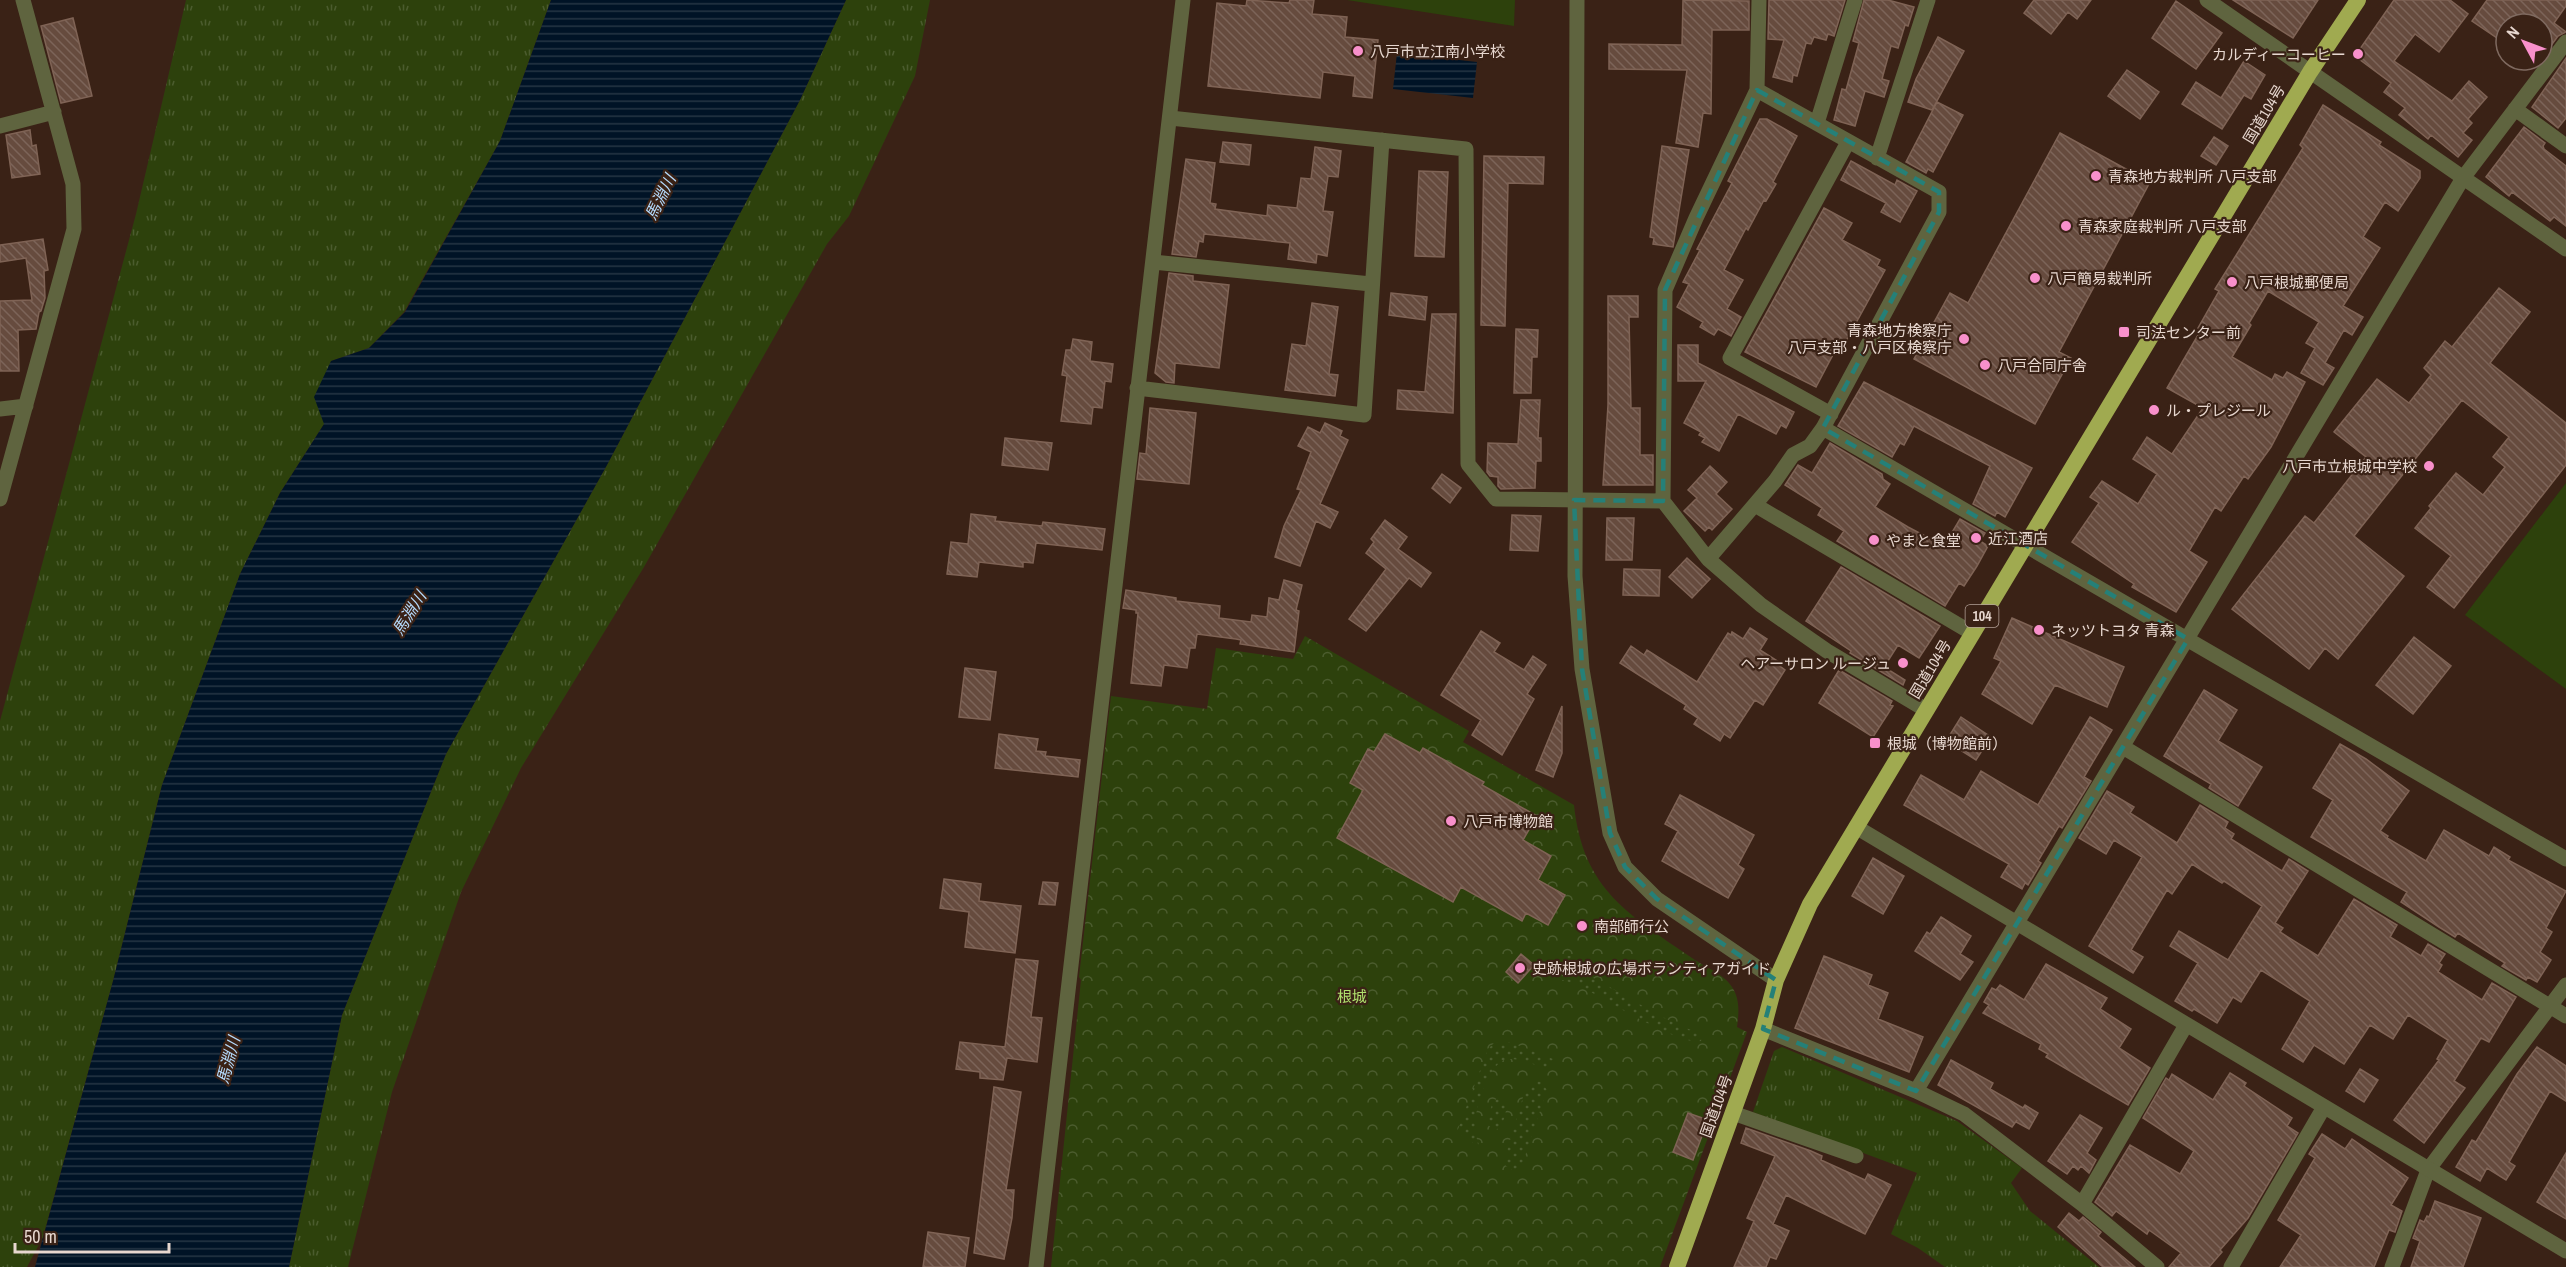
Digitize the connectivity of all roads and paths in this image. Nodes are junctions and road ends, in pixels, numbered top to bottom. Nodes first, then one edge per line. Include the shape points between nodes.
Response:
1 (24, 0) edge
2 (1183, 0) edge
3 (1577, 0) edge
4 (1759, 0) edge
5 (1855, 0) edge
6 (1928, 0) edge
7 (2207, 0) edge
8 (2358, 0) edge
9 (2566, 42) edge
10 (2310, 72) junction
11 (1757, 90) junction
12 (2514, 110) junction
13 (54, 112) junction
14 (1170, 118) junction
15 (1817, 123) junction
16 (0, 126) edge
17 (1382, 140) junction
18 (1848, 142) junction
19 (2566, 146) edge
20 (1877, 158) junction
21 (2463, 178) junction
22 (2566, 249) edge
23 (1153, 262) junction
24 (1371, 284) junction
25 (1137, 388) junction
26 (26, 406) junction
27 (0, 409) edge
28 (1827, 421) junction
29 (0, 499) edge
30 (1574, 500) junction
31 (1664, 501) junction
32 (1755, 505) junction
33 (2025, 545) junction
34 (1708, 559) junction
35 (1972, 633) junction
36 (2188, 639) junction
37 (1926, 710) junction
38 (2123, 747) junction
39 (1856, 827) junction
40 (2566, 859) edge
41 (2014, 923) junction
42 (1776, 980) junction
43 (2566, 985) edge
44 (2550, 1006) junction
45 (2566, 1016) edge
46 (2186, 1025) junction
47 (1763, 1029) junction
48 (1916, 1091) junction
49 (2324, 1107) junction
50 (1733, 1113) junction
51 (1856, 1156) dead end
52 (2428, 1170) junction
53 (2082, 1204) junction
54 (2566, 1251) edge
55 (1036, 1267) edge
56 (1677, 1267) edge
57 (2157, 1267) edge
58 (2231, 1267) edge
59 (2392, 1267) edge

1 - 13 street
2 - 14 street
3 - 30 street
4 - 11 street
5 - 15 street
6 - 20 street
7 - 10 street
8 - 10 highway, 国道104号 / 104
9 - 12 street
10 - 21 street
10 - 33 highway, 国道104号 / 104
11 - 15 street
11 - 31 street via 1665,290
12 - 19 street
12 - 21 street
13 - 16 street
13 - 26 street via 73,184 74,228
14 - 17 street
14 - 23 street
15 - 18 street
17 - 24 street
17 - 30 street via 1466,150 1468,464 1496,499
18 - 20 street
18 - 28 street via 1730,358
20 - 28 street via 1939,192 1939,212
21 - 22 street
21 - 36 street
23 - 24 street
23 - 25 street
24 - 25 street via 1364,415
25 - 55 street
26 - 27 street
26 - 29 street
28 - 32 street via 1810,446 1793,455
28 - 33 street
30 - 31 street
30 - 42 street via 1582,669 1610,833 1617,850 1625,867 1657,899
31 - 34 street
32 - 34 street
32 - 35 street
33 - 35 highway, 国道104号 / 104
33 - 36 street
34 - 37 street via 1761,605 1827,651
35 - 37 highway, 国道104号 / 104
36 - 38 street
36 - 40 street
37 - 39 highway, 国道104号 / 104
38 - 41 street
38 - 44 street
39 - 41 street
39 - 42 highway, 国道104号 / 104 via 1810,904
41 - 46 street
41 - 48 street
42 - 47 highway, 国道104号 / 104
43 - 44 street
44 - 45 street
44 - 52 street
46 - 49 street
46 - 53 street
47 - 48 street
47 - 50 highway, 国道104号 / 104
48 - 53 street via 1964,1114
49 - 52 street
49 - 58 street
50 - 51 street
50 - 56 highway, 国道104号 / 104
52 - 54 street
52 - 59 street
53 - 57 street

